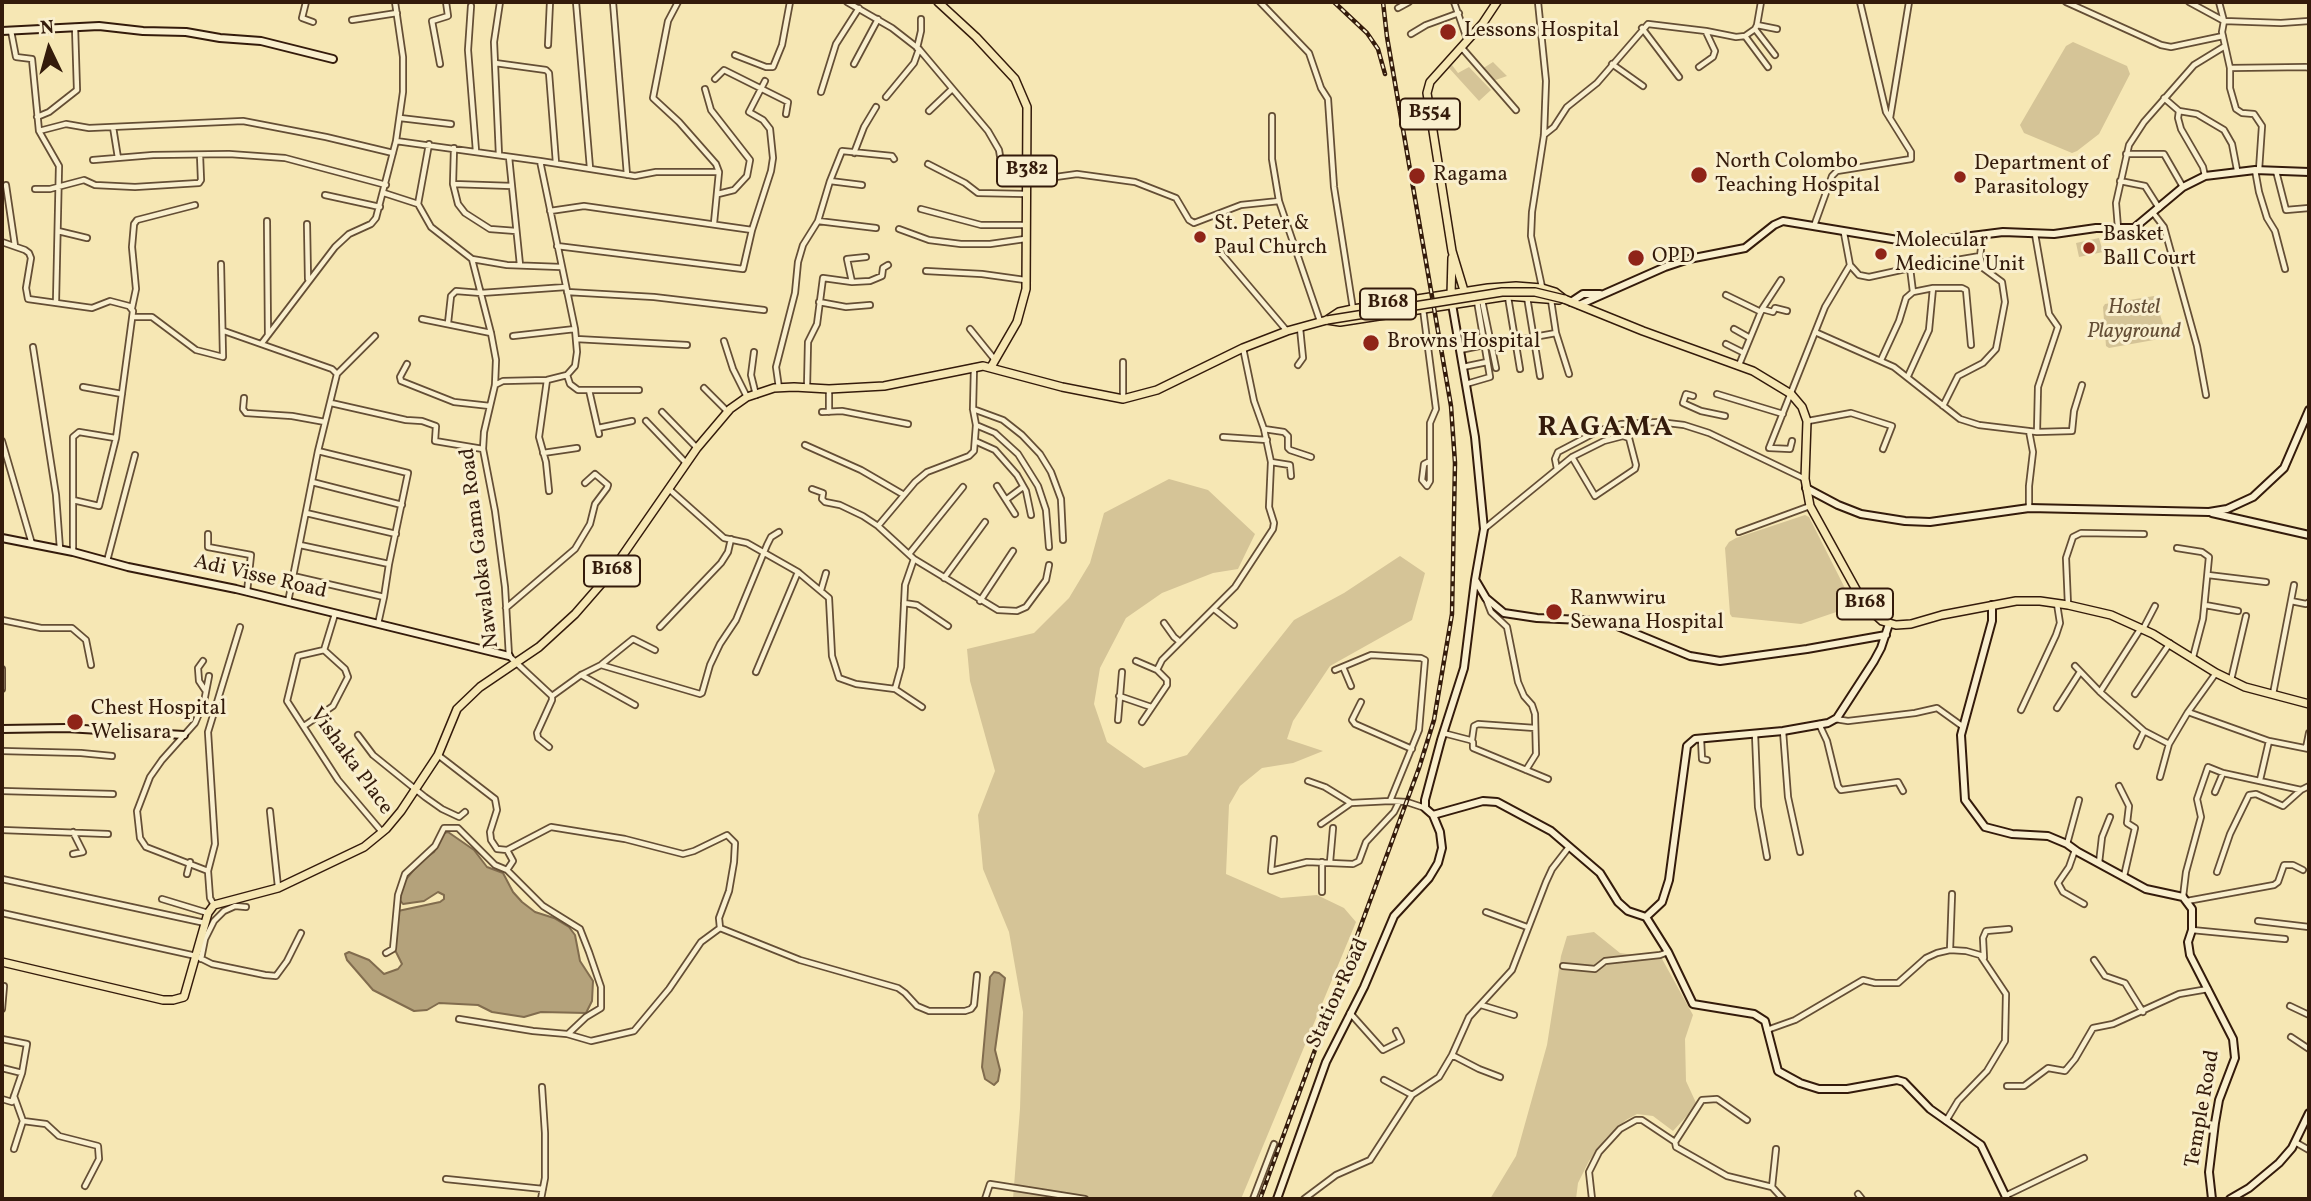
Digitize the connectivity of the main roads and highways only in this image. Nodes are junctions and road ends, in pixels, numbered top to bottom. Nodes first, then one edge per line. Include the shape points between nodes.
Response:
1 (938, 2) edge
2 (1497, 2) edge
3 (1452, 251) junction
4 (1465, 292) junction
5 (1451, 294) junction
6 (1466, 301) junction
7 (1571, 302) junction
8 (1452, 304) junction
9 (1323, 321) junction
10 (993, 363) junction
11 (2309, 704) edge
12 (2, 962) edge

1 - 10 main road, B382 via 1020,88 1027,107 1026,289 1017,323
2 - 3 main road, B554 via 1430,82 1427,93
3 - 4 main road, B554
3 - 5 main road, B554
4 - 5 main road, B168
4 - 6 main road
4 - 7 main road, B168 via 1542,288
5 - 8 main road
5 - 9 main road, B168 via 1353,309
6 - 7 main road, B168 via 1527,296
6 - 8 main road, B168
7 - 9 main road, B168, bridge via 1535,292 1507,291
7 - 11 main road, B168 via 1739,365 1791,394 1807,421 1805,479 1810,506 1858,593 1877,617 1889,624 1911,624 2029,600 2068,605 2111,615 2142,629 2231,680
8 - 9 main road, B168
9 - 10 main road, B168 via 1243,348 1157,390 1123,399 1062,387
10 - 12 main road, B168 via 884,386 779,388 752,396 728,412 697,448 592,596 559,630 457,709 438,755 382,832 364,847 278,888 214,905 205,923 199,958 181,998 173,1000

